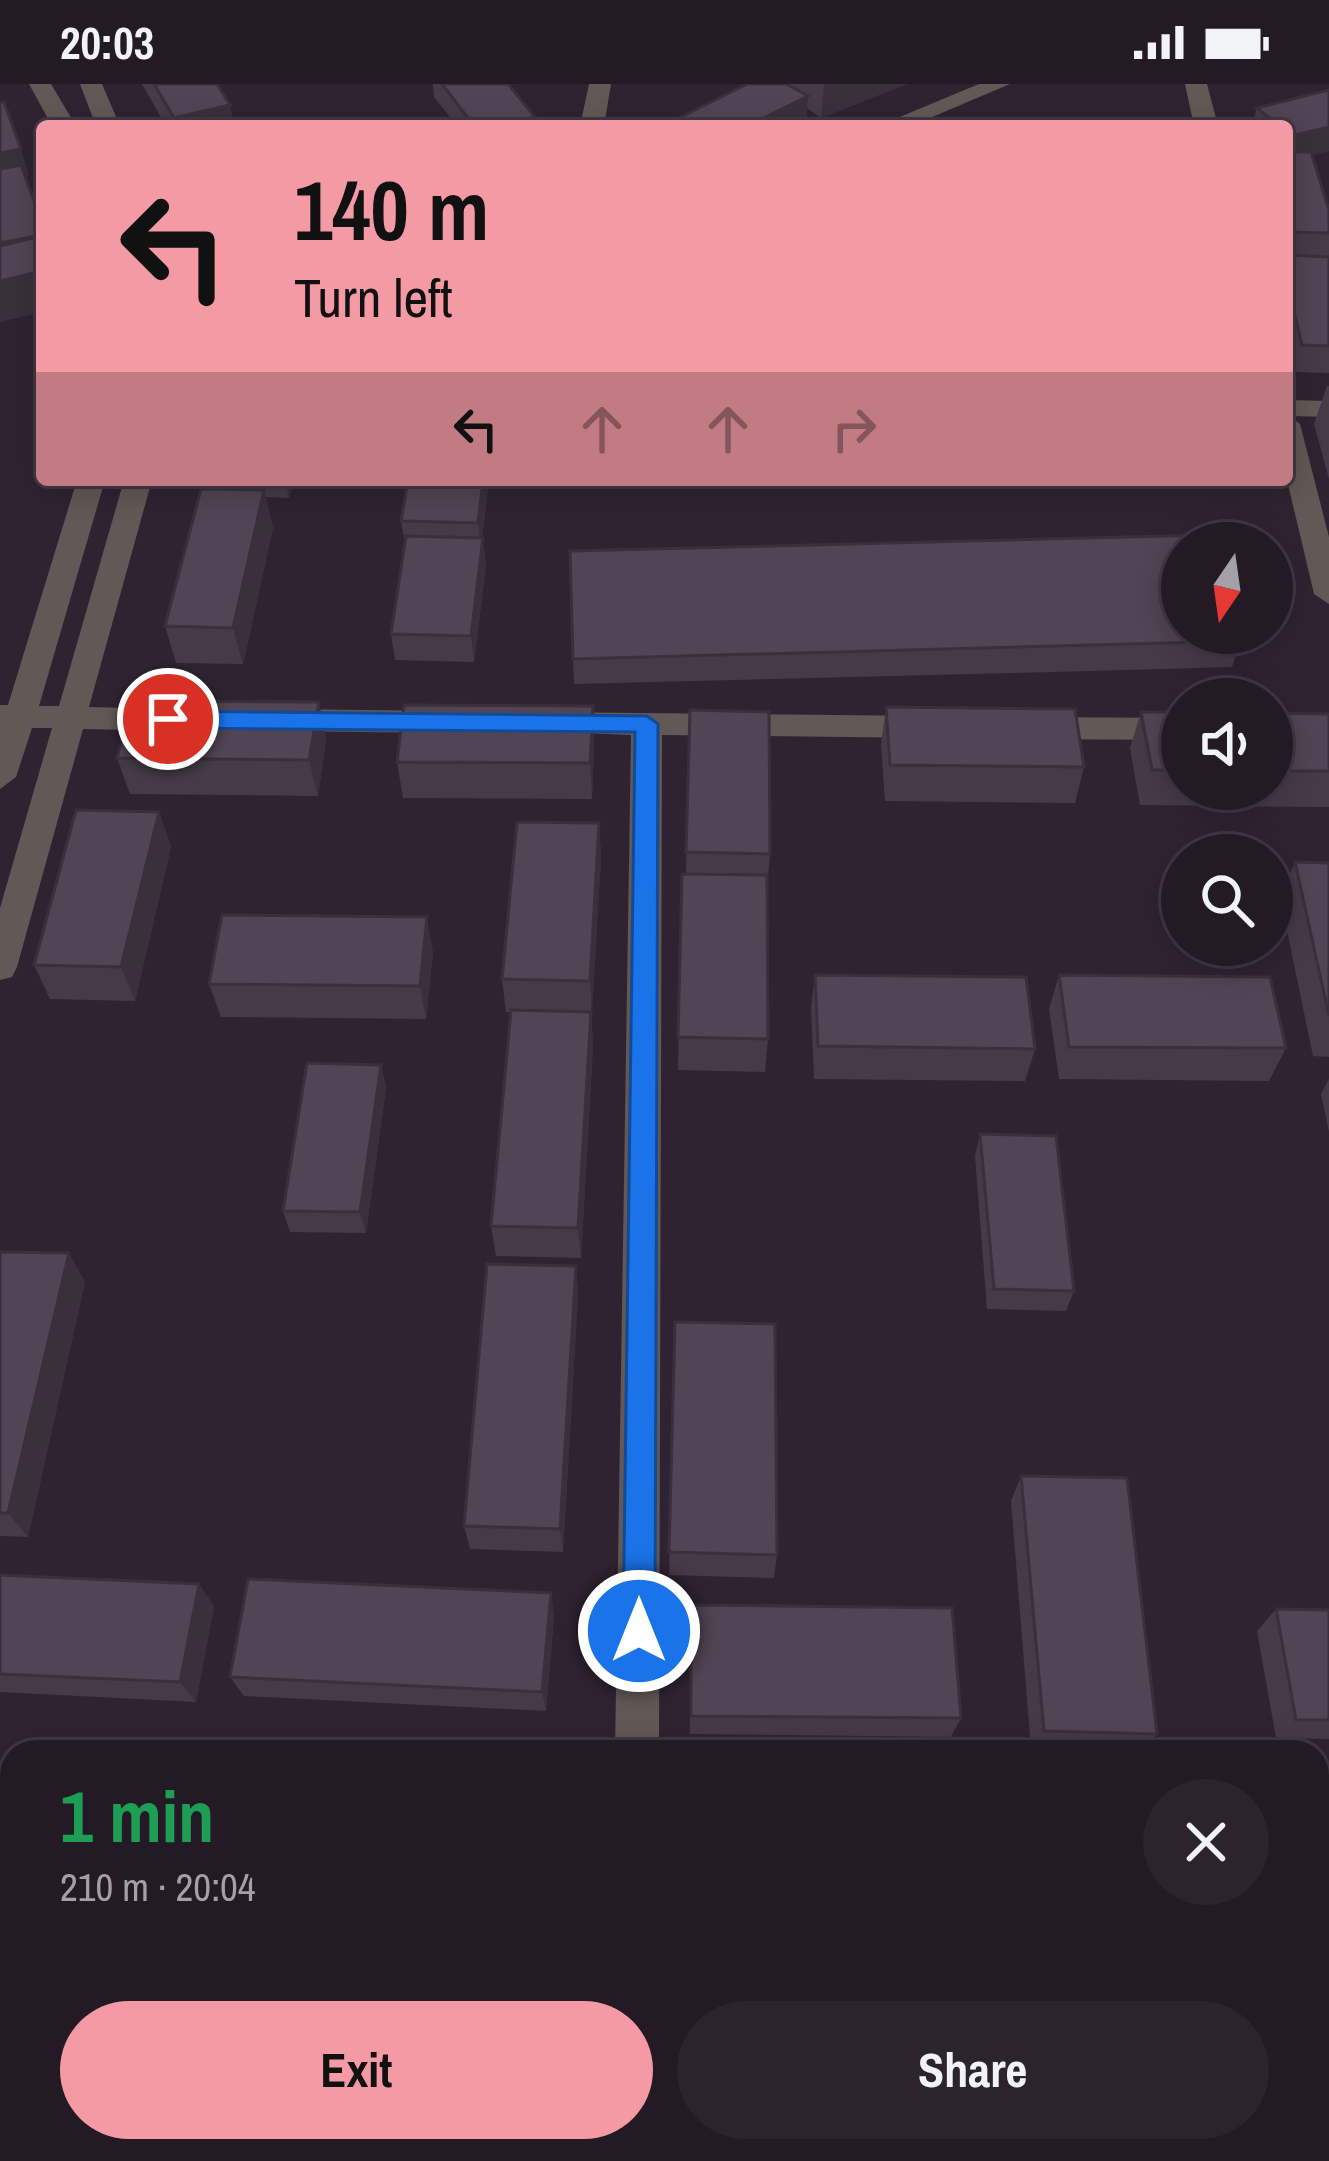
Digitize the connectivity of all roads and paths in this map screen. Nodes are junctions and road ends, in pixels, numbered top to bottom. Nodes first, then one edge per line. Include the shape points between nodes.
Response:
1 (40, 84) edge
2 (91, 84) edge
3 (600, 84) edge
4 (999, 84) edge
5 (1196, 84) edge
6 (1329, 103) edge
7 (61, 120) edge
8 (106, 120) edge
9 (593, 120) edge
10 (906, 120) edge
11 (1205, 120) edge
12 (1265, 120) edge
13 (1293, 408) edge
14 (1329, 409) edge
15 (1293, 448) edge
16 (90, 486) edge
17 (135, 486) edge
18 (1329, 595) edge
19 (10, 716) edge
20 (72, 718) junction
21 (647, 724) junction
22 (1161, 730) edge
23 (0, 777) edge
24 (0, 967) edge
25 (638, 1740) edge

1 - 7 street
2 - 8 street
3 - 9 street
4 - 10 street
5 - 11 street
6 - 12 street
13 - 14 street
15 - 18 street
16 - 19 street via 71,561
17 - 20 street
19 - 20 street
19 - 23 street
20 - 21 street
20 - 24 street
21 - 22 street
21 - 25 street

